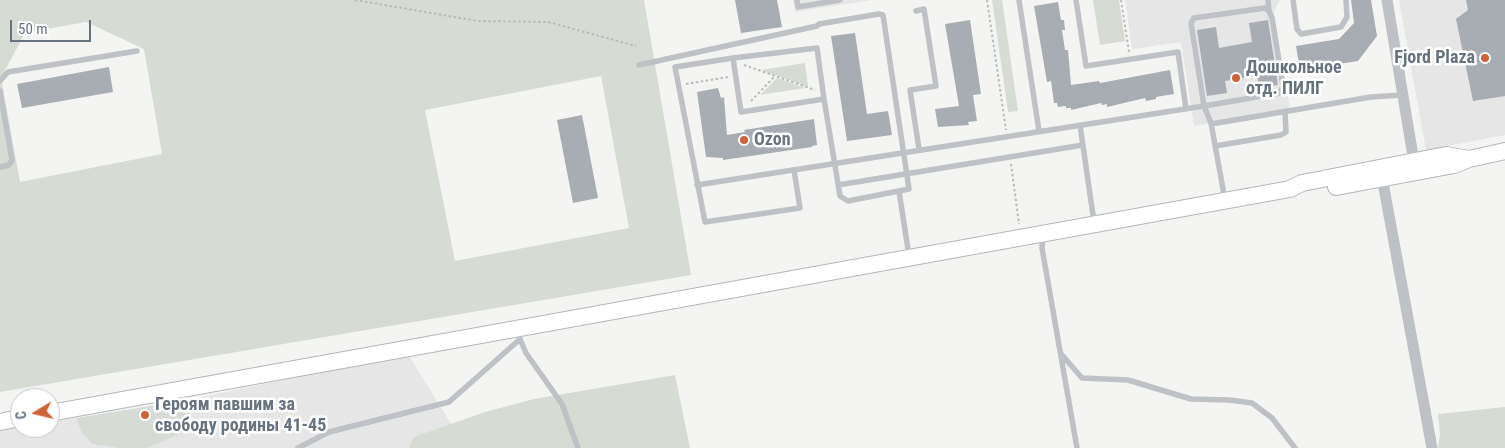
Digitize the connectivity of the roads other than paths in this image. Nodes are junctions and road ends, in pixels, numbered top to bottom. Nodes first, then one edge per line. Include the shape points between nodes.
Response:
1 (797, 0) edge
2 (840, 0) edge
3 (1019, 0) edge
4 (1076, 0) edge
5 (1268, 0) edge
6 (1293, 0) edge
7 (1346, 0) edge
8 (1387, 0) edge
9 (916, 11) dead end
10 (1269, 11) junction
11 (137, 51) dead end
12 (733, 60) junction
13 (640, 65) dead end
14 (0, 80) edge
15 (0, 91) edge
16 (1402, 95) junction
17 (824, 96) junction
18 (1204, 106) junction
19 (1186, 109) junction
20 (1284, 112) junction
21 (1211, 124) junction
22 (1080, 125) junction
23 (1039, 131) junction
24 (1083, 145) junction
25 (1215, 146) junction
26 (919, 149) junction
27 (1505, 151) edge
28 (903, 152) junction
29 (1469, 158) junction
30 (1414, 162) junction
31 (834, 164) junction
32 (0, 167) edge
33 (794, 170) junction
34 (906, 174) junction
35 (1381, 174) junction
36 (697, 185) junction
37 (838, 185) junction
38 (899, 191) junction
39 (1226, 200) junction
40 (1095, 224) junction
41 (1043, 233) junction
42 (910, 258) junction
43 (521, 333) junction
44 (1062, 355) junction
45 (60, 410) edge
46 (298, 448) edge
47 (578, 448) edge
48 (1077, 448) edge
49 (1295, 448) edge
50 (1432, 448) edge

1 - 2 lane via 798,7
3 - 23 lane
4 - 19 lane via 1086,66 1178,52
5 - 10 lane
6 - 7 lane via 1297,29 1301,34 1341,27 1348,17
8 - 16 street
9 - 26 lane via 924,9 936,86 910,90
10 - 18 lane via 1283,90 1277,94
10 - 18 lane via 1260,8 1192,20
11 - 14 lane via 8,72
12 - 17 lane via 817,48
12 - 17 lane via 741,111
12 - 36 lane via 675,67
13 - 28 lane via 819,24 883,15
15 - 32 lane via 12,160 9,165
16 - 20 lane
16 - 30 street
17 - 31 lane
18 - 19 lane
18 - 21 lane
19 - 22 lane
20 - 21 lane
20 - 25 lane via 1286,132 1280,135
21 - 25 lane
22 - 23 lane
22 - 24 lane
23 - 26 lane
24 - 34 lane
24 - 40 lane
25 - 39 lane
26 - 28 lane
27 - 29 street
28 - 31 lane
28 - 34 lane
29 - 30 street via 1446,156
29 - 35 street via 1454,165
30 - 35 street
31 - 33 lane
31 - 37 lane
33 - 36 lane
33 - 36 lane via 800,208 704,222
34 - 37 lane
34 - 38 lane via 909,189
35 - 39 street via 1301,192 1290,189
35 - 50 street
37 - 38 lane via 840,196 848,201
38 - 42 lane
39 - 40 street
40 - 41 street
41 - 42 street
41 - 44 lane via 1042,248
42 - 43 street
43 - 45 street
43 - 46 lane via 449,402 329,432
43 - 47 lane via 562,404
44 - 48 lane
44 - 49 lane via 1082,378 1128,380 1191,399 1252,403 1272,418

